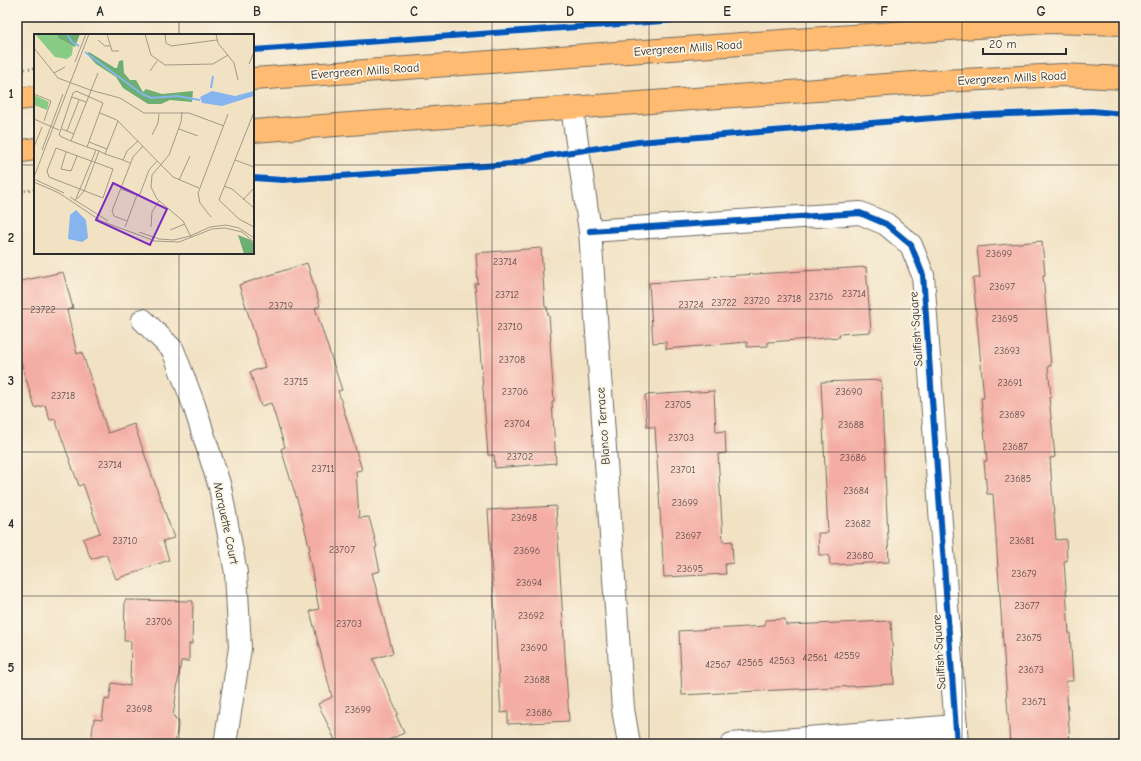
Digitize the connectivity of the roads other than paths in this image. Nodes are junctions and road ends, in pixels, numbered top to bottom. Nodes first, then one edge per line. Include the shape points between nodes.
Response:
1 (1124, 24) edge
2 (1124, 78) edge
3 (254, 79) edge
4 (34, 97) edge
5 (17, 99) edge
6 (572, 108) junction
7 (254, 131) edge
8 (34, 149) edge
9 (17, 152) edge
10 (590, 231) junction
11 (143, 320) dead end
12 (956, 735) edge
13 (225, 744) edge
14 (629, 744) edge
15 (732, 744) edge

1 - 3 main road, Evergreen Mills Road via 1047,22
2 - 6 main road, Evergreen Mills Road via 1063,75
4 - 5 main road
6 - 7 main road, Evergreen Mills Road
6 - 10 street, Blanco Terrace
8 - 9 main road
10 - 12 street, Sailfish Square via 860,213 886,224 911,246 923,275
10 - 14 street, Blanco Terrace via 623,709
11 - 13 street, Marquette Court via 173,350 194,405 220,487 235,565 240,648
12 - 15 street

